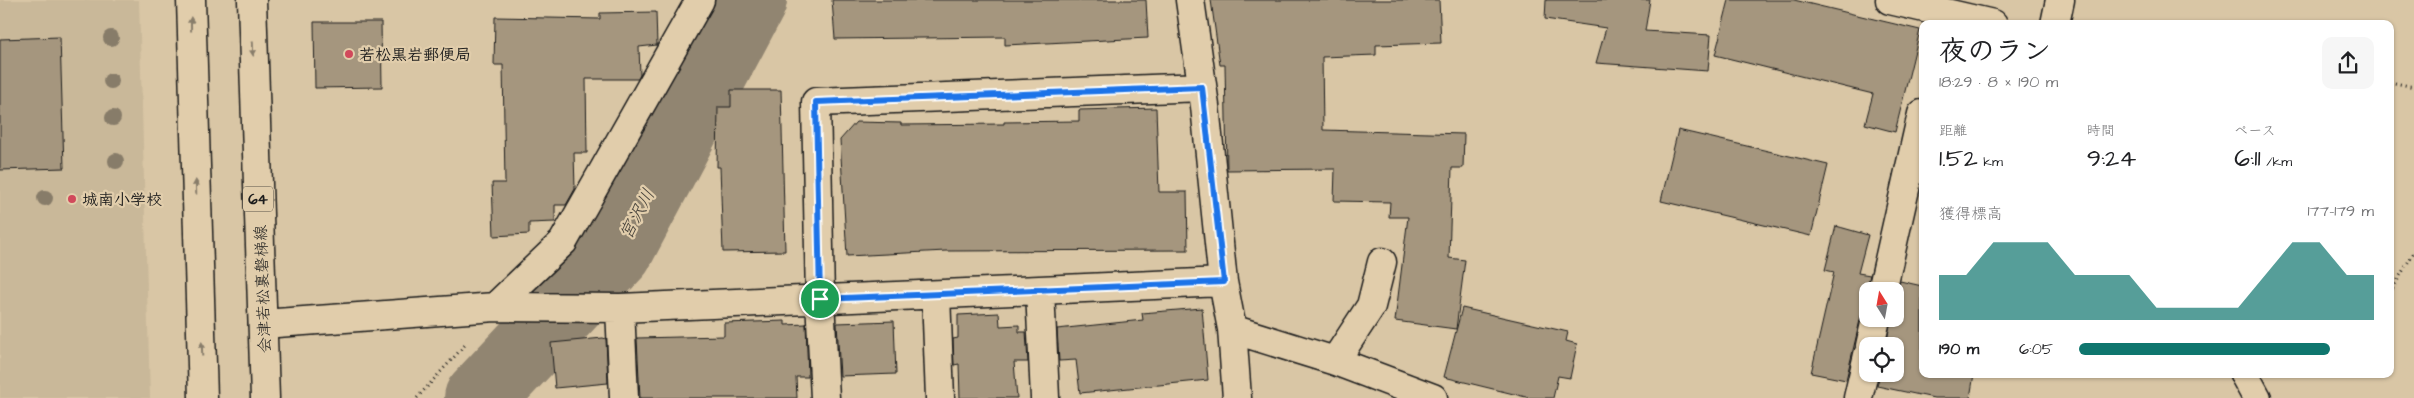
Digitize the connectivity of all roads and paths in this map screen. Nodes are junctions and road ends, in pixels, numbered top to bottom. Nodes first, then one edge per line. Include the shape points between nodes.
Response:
1 (191, 0) edge
2 (252, 0) edge
3 (700, 0) edge
4 (1190, 0) edge
5 (1890, 0) edge
6 (2060, 0) edge
7 (1944, 18) edge
8 (1960, 20) edge
9 (2056, 20) edge
10 (2394, 83) edge
11 (1202, 87) junction
12 (2414, 87) edge
13 (1919, 127) edge
14 (2414, 252) edge
15 (1382, 262) dead end
16 (1224, 282) junction
17 (1884, 282) edge
18 (2394, 286) edge
19 (1040, 290) junction
20 (936, 295) junction
21 (820, 299) junction
22 (495, 308) junction
23 (620, 308) junction
24 (263, 324) junction
25 (1232, 329) junction
26 (1335, 361) junction
27 (2246, 378) edge
28 (1862, 382) edge
29 (203, 398) edge
30 (265, 398) edge
31 (416, 398) edge
32 (624, 398) edge
33 (825, 398) edge
34 (940, 398) edge
35 (1045, 398) edge
36 (1237, 398) edge
37 (1433, 398) edge
38 (1858, 398) edge
39 (2257, 398) edge

29 -> 1 street
2 -> 24 street, 会津若松裏磐梯線 / 64
3 - 22 street via 563,242
4 - 11 street
5 - 7 street
6 - 9 street
7 - 8 street
10 - 12 path
11 - 16 street
11 - 21 street via 816,102
13 - 17 street
14 - 18 path
15 - 26 street via 1371,306
16 - 19 street
16 - 25 street
19 - 20 street
19 - 35 street
20 - 21 street
20 - 34 street
21 - 23 street
21 - 33 street
22 - 23 street
22 - 24 street
22 - 31 path via 473,337
23 - 32 street
24 - 30 street, 会津若松裏磐梯線 / 64
25 - 26 street
25 - 36 street
26 - 37 street
27 - 39 street
28 - 38 street

